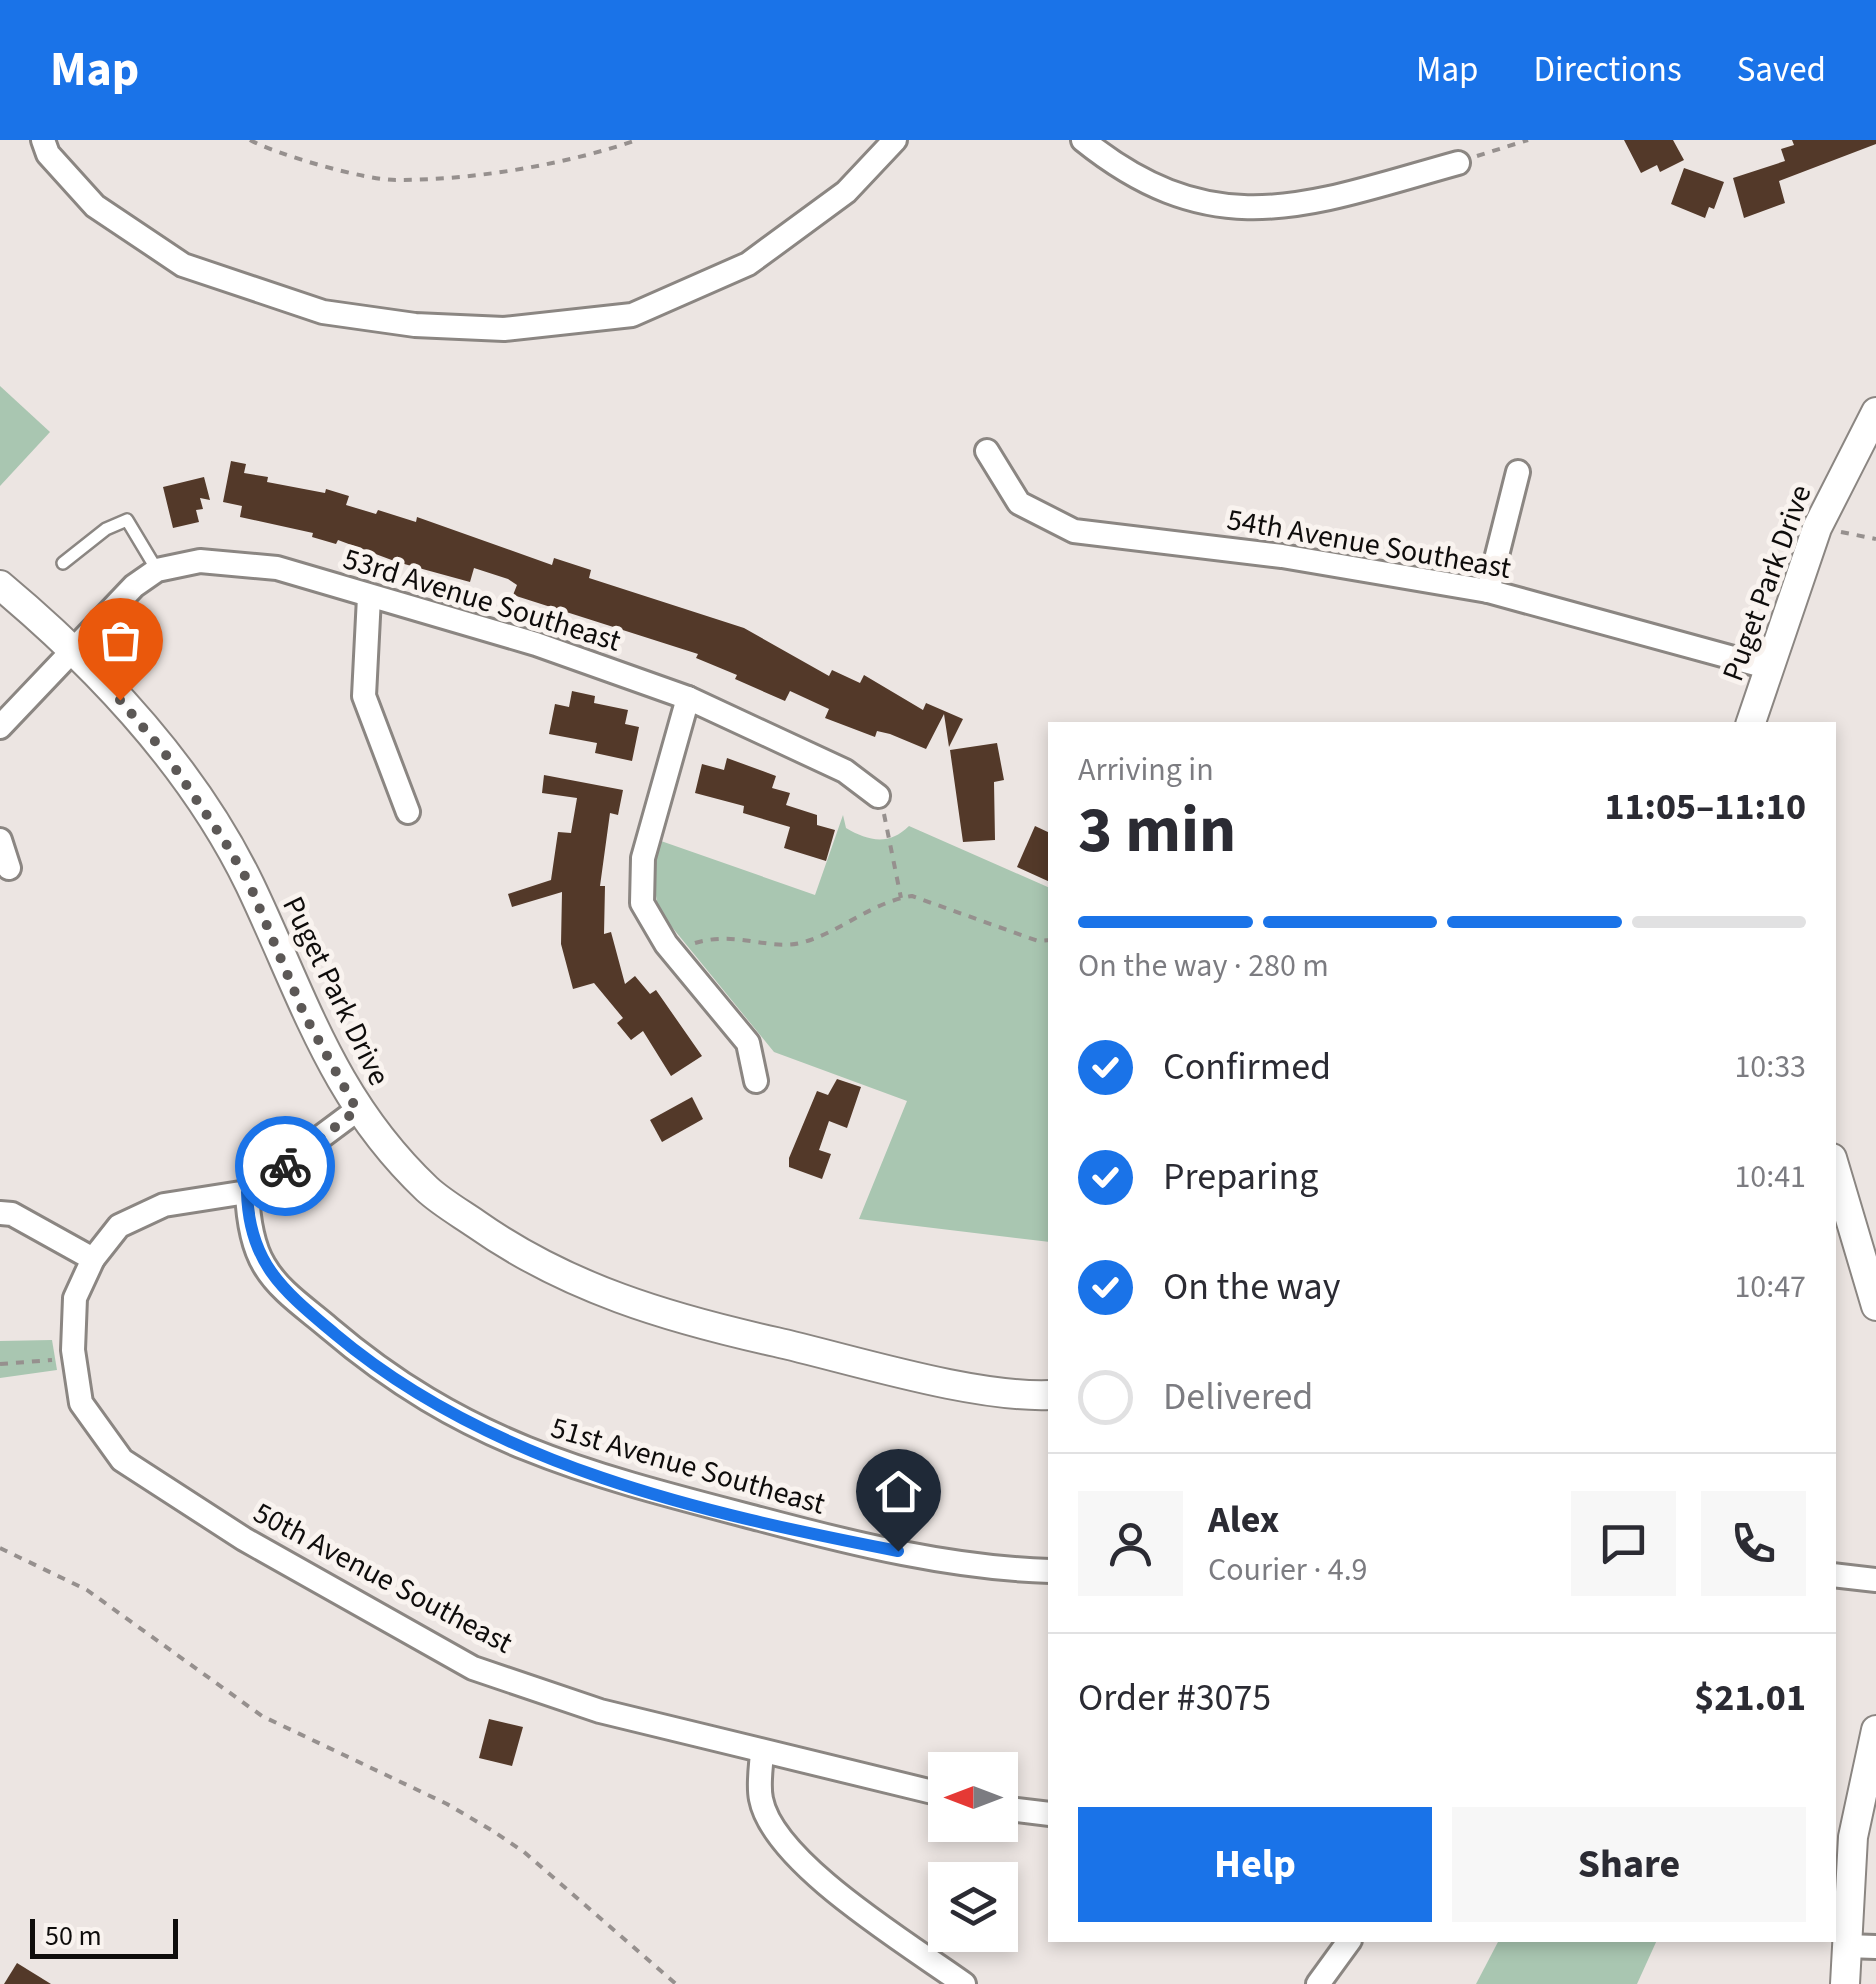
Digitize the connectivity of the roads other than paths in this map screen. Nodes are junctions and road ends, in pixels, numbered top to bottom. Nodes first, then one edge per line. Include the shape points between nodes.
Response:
1 (43, 140) edge
2 (895, 140) edge
3 (1083, 140) edge
4 (1458, 163) road end
5 (1876, 412) edge
6 (987, 451) dead end
7 (1518, 472) dead end
8 (63, 563) dead end
9 (157, 570) junction
10 (0, 584) edge
11 (1488, 591) junction
12 (369, 597) junction
13 (75, 648) junction
14 (1770, 668) junction
15 (688, 698) junction
16 (1751, 722) edge
17 (0, 727) edge
18 (878, 796) road end
19 (408, 812) dead end
20 (0, 840) edge
21 (9, 868) dead end
22 (756, 1081) dead end
23 (357, 1110) junction
24 (1836, 1171) edge
25 (247, 1192) junction
26 (0, 1213) edge
27 (93, 1258) junction
28 (1876, 1306) edge
29 (1048, 1395) edge
30 (1048, 1571) edge
31 (1836, 1575) edge
32 (1876, 1580) edge
33 (1876, 1730) edge
34 (762, 1753) junction
35 (928, 1791) edge
36 (1018, 1810) edge
37 (1048, 1814) edge
38 (1349, 1942) edge
39 (1846, 1946) junction
40 (1876, 1948) edge
41 (964, 1984) edge
42 (1318, 1984) edge
43 (1846, 1984) edge

1 - 2 street via 95,206 183,265 323,312 504,330 632,314 748,264 846,192
3 - 4 street via 1124,173 1177,198 1239,208 1312,203
5 - 14 street, Puget Park Drive via 1816,528
6 - 11 street, 54th Avenue Southeast via 1019,503 1074,531 1282,556
7 - 11 street
8 - 9 lane via 127,520
9 - 12 street, 53rd Avenue Southeast via 200,560 277,568
9 - 13 street, 53rd Avenue Southeast
10 - 13 street, Puget Park Drive
11 - 14 street, 54th Avenue Southeast
12 - 15 street, 53rd Avenue Southeast via 536,644
12 - 19 street via 364,696
13 - 17 street
13 - 23 street, Puget Park Drive via 164,752 225,842 304,1014
14 - 16 street, Puget Park Drive
15 - 18 street, 53rd Avenue Southeast via 845,771
15 - 22 street via 643,858 642,902 671,950 748,1043
20 - 21 street
23 - 25 street
23 - 29 street, Puget Park Drive via 428,1190 528,1260 641,1308 925,1376
24 - 28 street
25 - 27 street via 164,1205 119,1226
25 - 30 street, 51st Avenue Southeast via 263,1264 284,1291 355,1350 494,1438 583,1473 832,1538 998,1570
26 - 27 street
27 - 34 street, 50th Avenue Southeast via 75,1298 73,1350 81,1403 122,1460 244,1539 473,1668 600,1711
31 - 32 street
33 - 39 street via 1853,1837
34 - 35 street, 50th Avenue Southeast
34 - 41 street via 760,1800 780,1844
36 - 37 street
38 - 42 street
39 - 40 street
39 - 43 street

